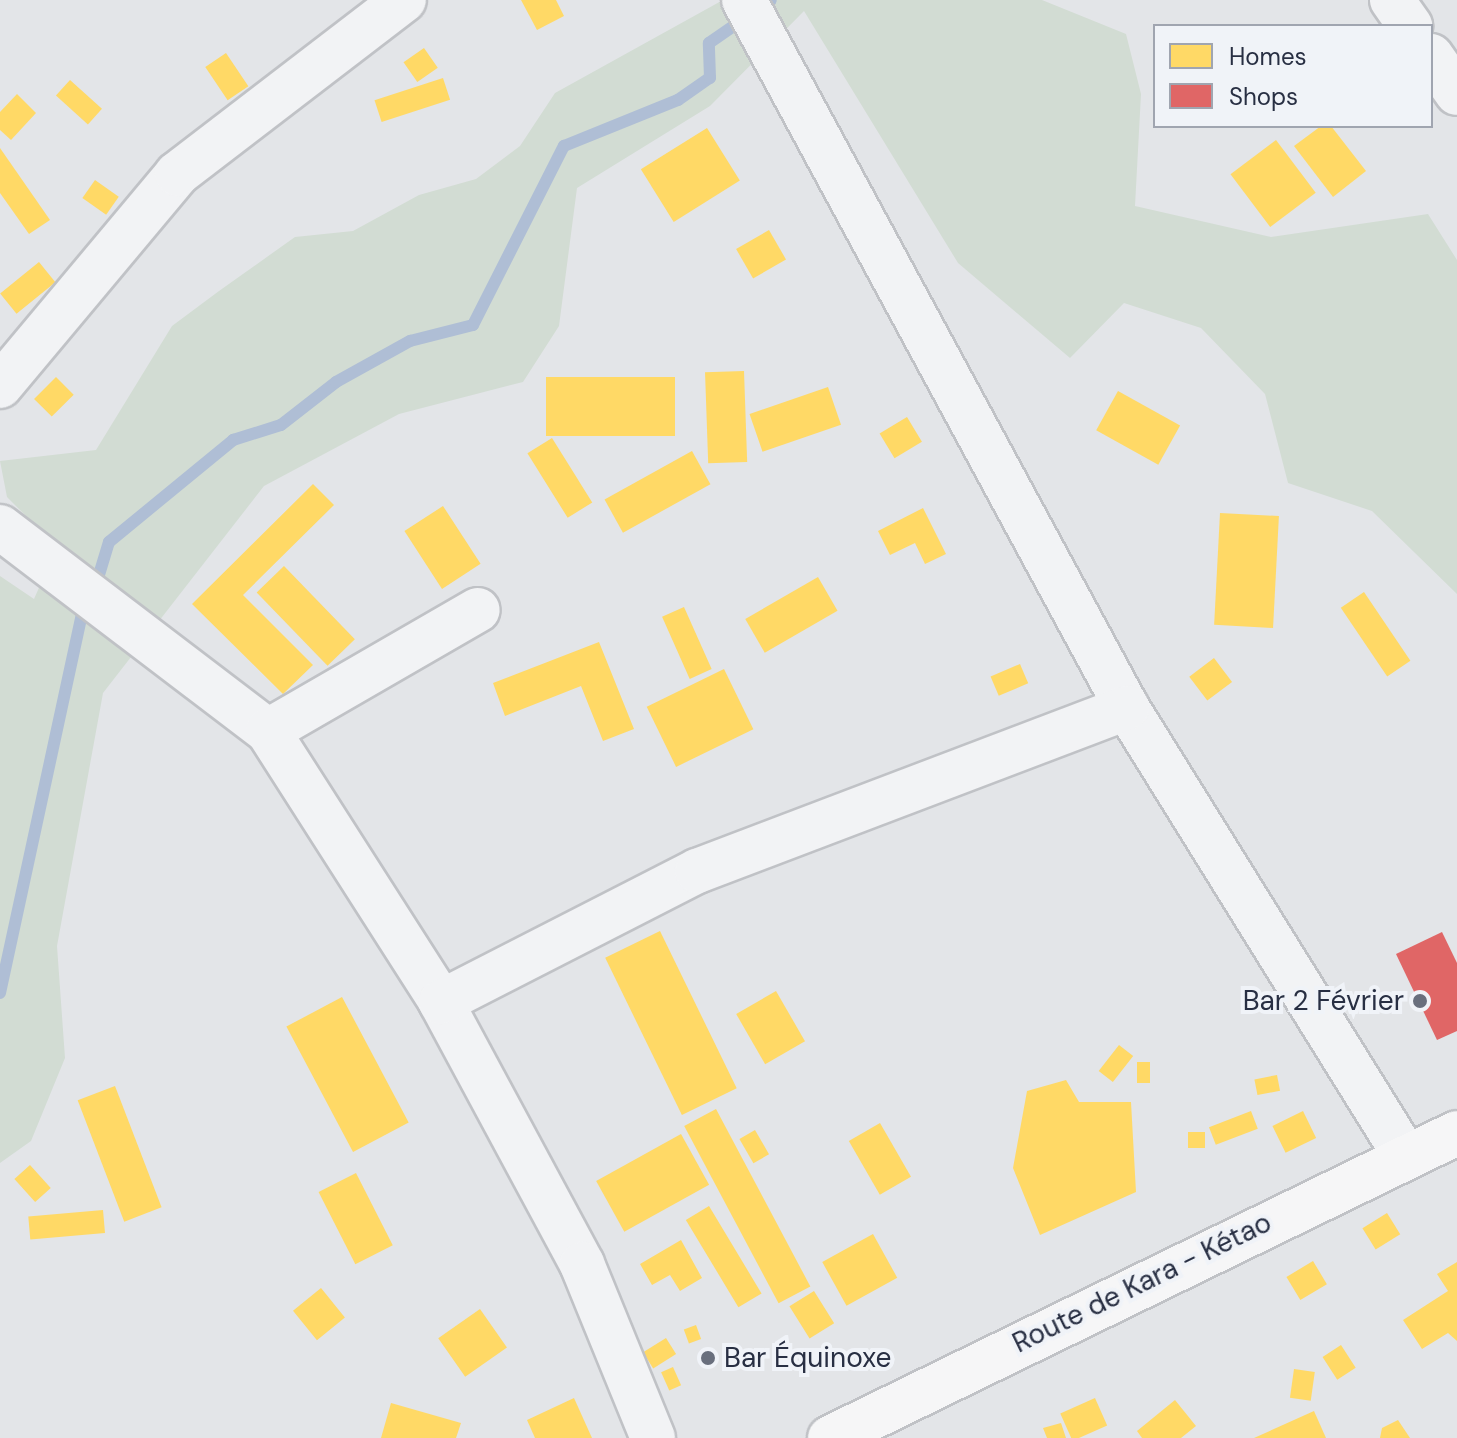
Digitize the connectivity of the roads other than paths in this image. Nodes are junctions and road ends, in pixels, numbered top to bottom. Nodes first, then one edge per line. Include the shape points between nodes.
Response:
1 (404, 0) edge
2 (744, 0) edge
3 (1392, 0) edge
4 (1409, 24) edge
5 (1433, 59) edge
6 (1457, 93) edge
7 (0, 386) edge
8 (0, 527) edge
9 (478, 610) dead end
10 (1127, 708) junction
11 (268, 731) junction
12 (441, 1002) junction
13 (1457, 1133) edge
14 (1406, 1157) junction
15 (653, 1438) edge
16 (830, 1438) edge

1 - 7 street via 177,174
2 - 10 street
3 - 4 street
5 - 6 street
8 - 11 street
9 - 11 street
10 - 12 street via 697,871
10 - 14 street
11 - 12 street
12 - 15 street via 582,1264
13 - 14 main road, Route de Kara - Kétao
14 - 16 main road, Route de Kara - Kétao

